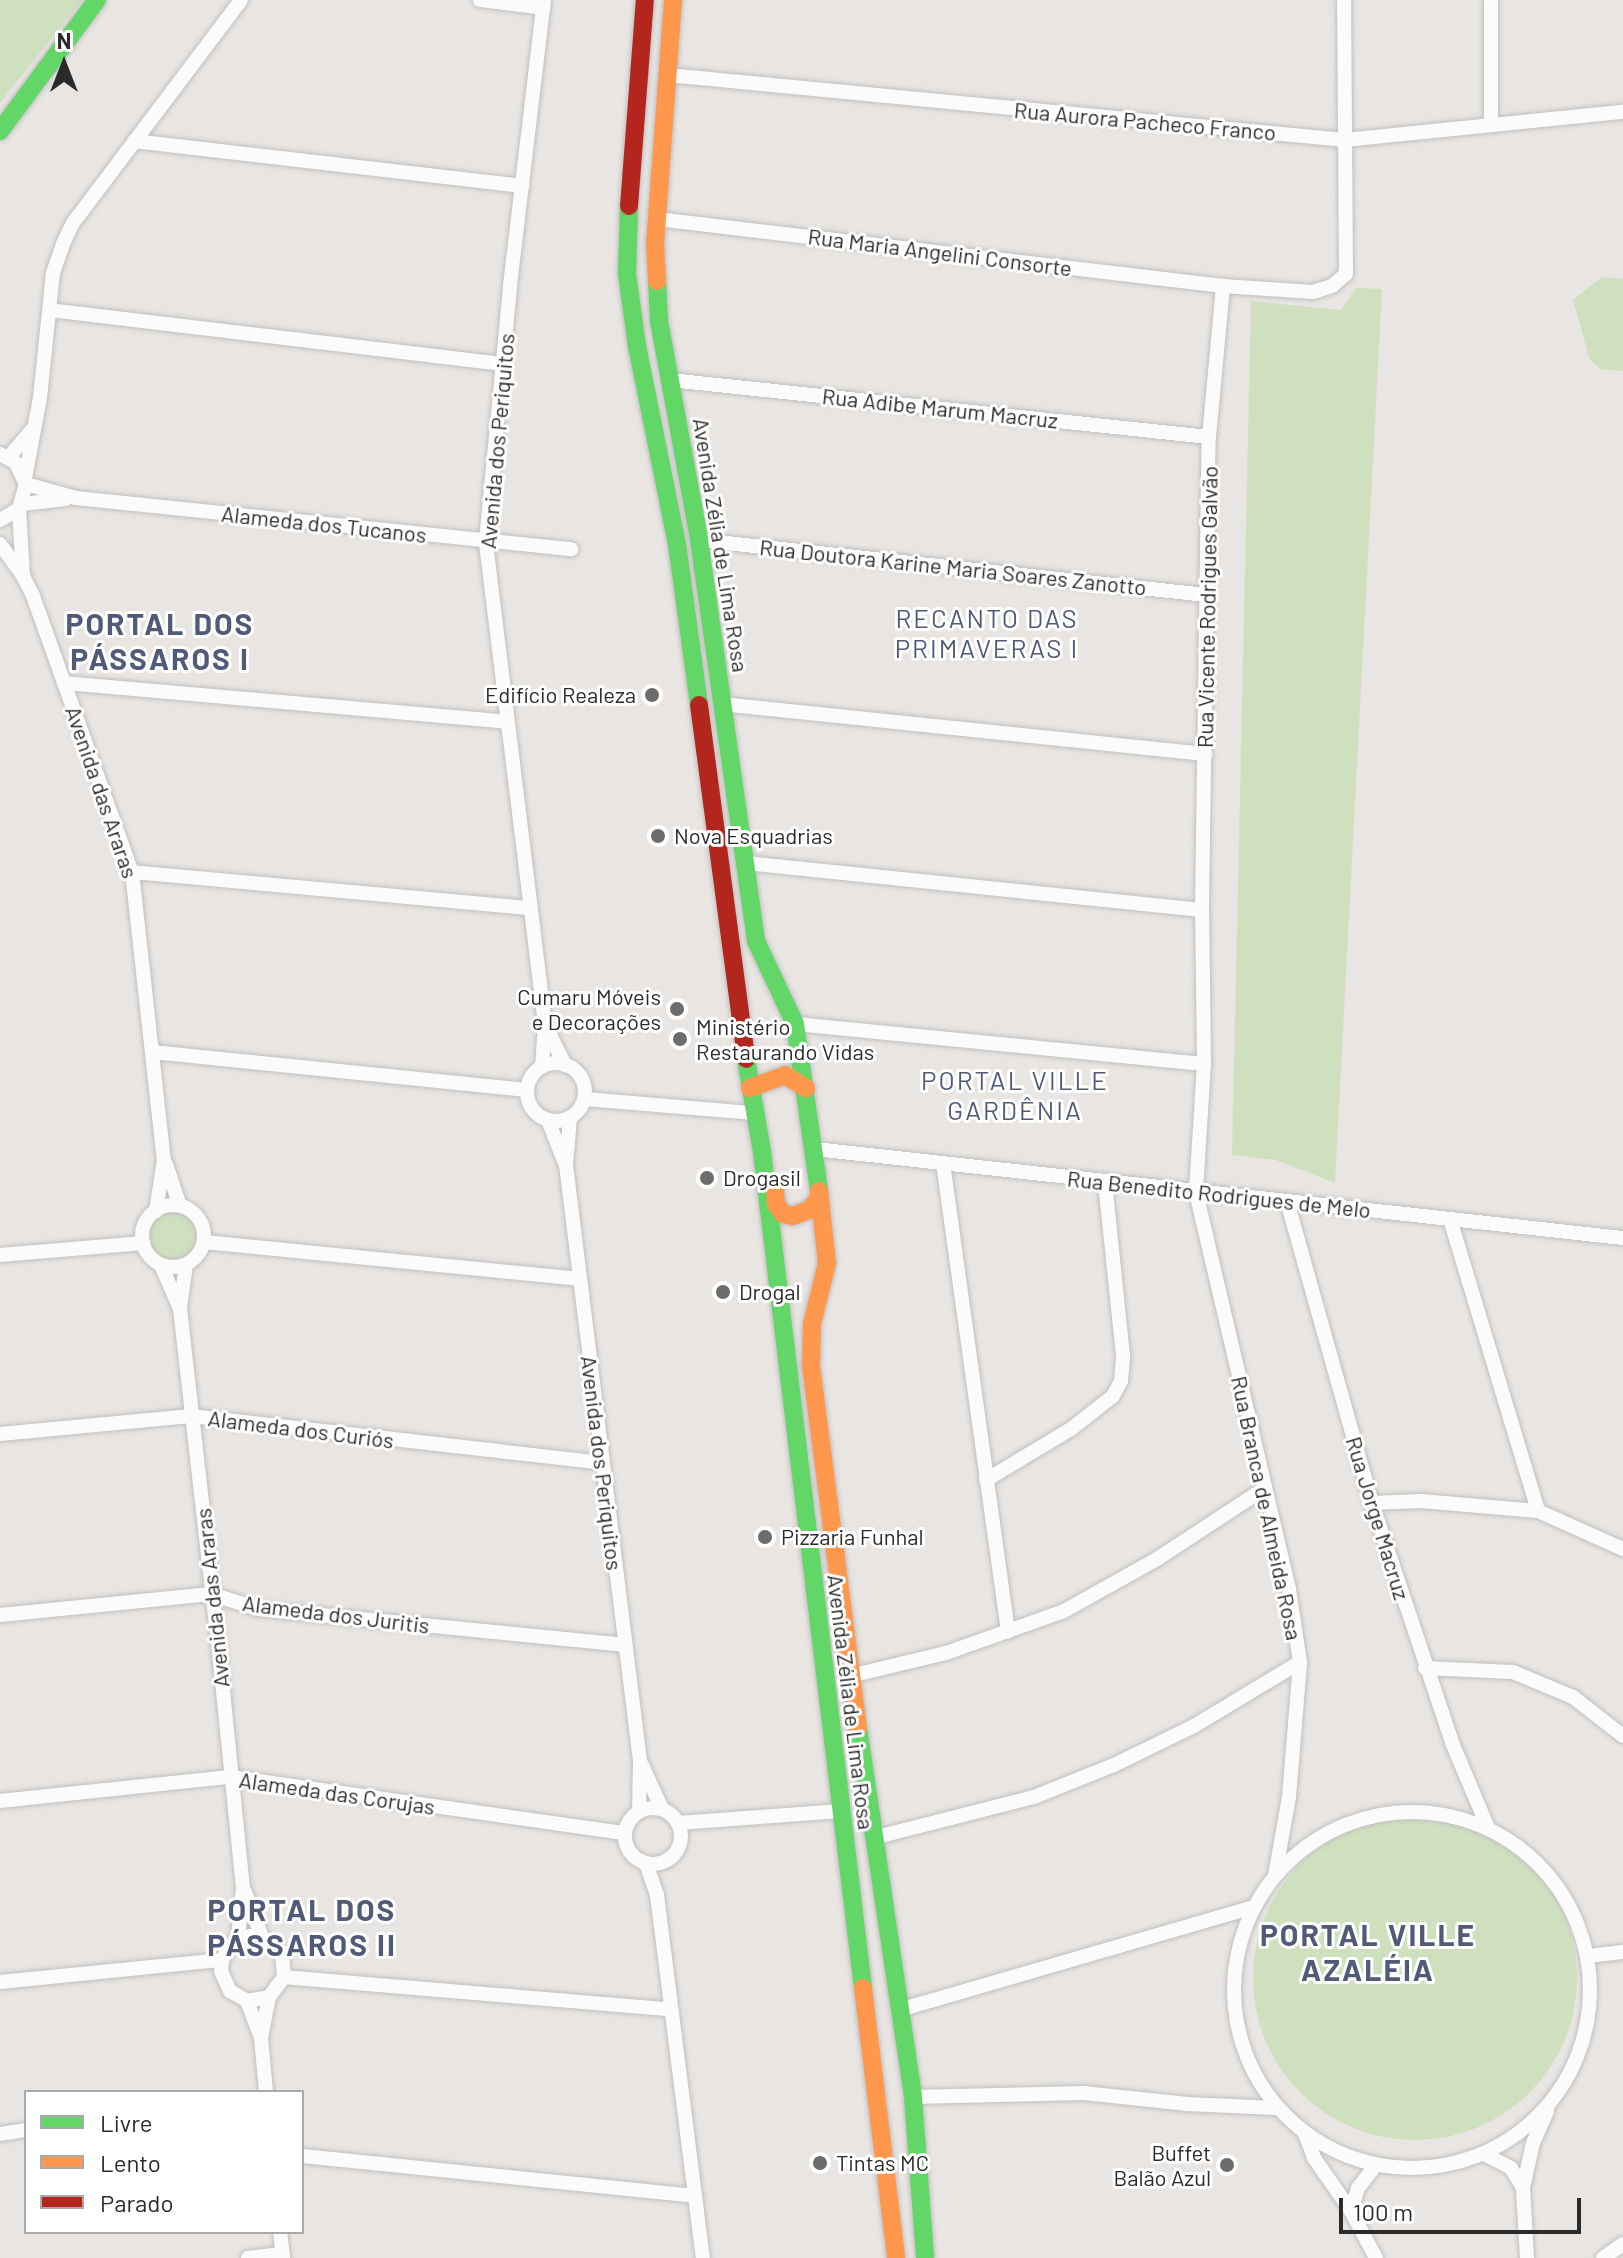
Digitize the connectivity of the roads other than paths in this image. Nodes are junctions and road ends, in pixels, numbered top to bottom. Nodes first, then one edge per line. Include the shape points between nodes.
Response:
1 (97, 0) edge
2 (241, 0) edge
3 (480, 0) edge
4 (645, 0) edge
5 (673, 0) edge
6 (1344, 0) edge
7 (1491, 0) edge
8 (544, 4) edge
9 (668, 75) junction
10 (1623, 112) edge
11 (1491, 125) junction
12 (0, 131) edge
13 (1345, 140) junction
14 (134, 141) junction
15 (522, 186) junction
16 (657, 219) junction
17 (1223, 286) junction
18 (49, 310) junction
19 (502, 364) junction
20 (670, 380) junction
21 (35, 424) junction
22 (1209, 437) junction
23 (4, 456) edge
24 (26, 481) junction
25 (76, 498) junction
26 (21, 506) junction
27 (0, 520) edge
28 (699, 540) junction
29 (486, 541) junction
30 (0, 544) edge
31 (571, 549) dead end
32 (23, 576) junction
33 (1206, 595) junction
34 (64, 683) junction
35 (721, 704) junction
36 (506, 722) junction
37 (1205, 754) junction
38 (746, 863) junction
39 (132, 872) junction
40 (529, 908) junction
41 (1202, 910) junction
42 (545, 1024) junction
43 (795, 1024) junction
44 (152, 1052) junction
45 (1204, 1064) junction
46 (565, 1065) junction
47 (542, 1067) junction
48 (750, 1088) junction
49 (806, 1088) junction
50 (527, 1090) junction
51 (585, 1099) junction
52 (753, 1113) junction
53 (570, 1118) junction
54 (548, 1120) junction
55 (815, 1149) junction
56 (762, 1152) junction
57 (164, 1160) junction
58 (943, 1163) junction
59 (566, 1165) junction
60 (1105, 1181) junction
61 (1196, 1191) junction
62 (820, 1197) junction
63 (1287, 1201) junction
64 (180, 1206) junction
65 (156, 1211) junction
66 (1450, 1219) junction
67 (204, 1242) junction
68 (1622, 1242) edge
69 (143, 1243) junction
70 (0, 1255) edge
71 (161, 1265) junction
72 (186, 1265) junction
73 (578, 1279) junction
74 (180, 1309) junction
75 (191, 1416) junction
76 (0, 1434) edge
77 (602, 1463) junction
78 (986, 1480) junction
79 (1265, 1488) junction
80 (1372, 1503) junction
81 (1538, 1511) junction
82 (1623, 1549) edge
83 (211, 1594) junction
84 (0, 1615) edge
85 (1008, 1632) junction
86 (624, 1645) junction
87 (1300, 1662) junction
88 (1425, 1668) junction
89 (850, 1676) junction
90 (1623, 1736) edge
91 (640, 1761) junction
92 (230, 1777) junction
93 (0, 1801) edge
94 (662, 1809) junction
95 (841, 1811) junction
96 (639, 1812) junction
97 (678, 1823) junction
98 (1488, 1828) junction
99 (625, 1833) junction
100 (873, 1838) junction
101 (646, 1863) junction
102 (662, 1863) junction
103 (1275, 1876) junction
104 (243, 1888) junction
105 (657, 1895) junction
106 (1253, 1907) junction
107 (262, 1937) junction
108 (238, 1939) junction
109 (1623, 1952) edge
110 (1589, 1956) junction
111 (222, 1960) junction
112 (284, 1977) junction
113 (0, 1982) edge
114 (269, 1997) junction
115 (247, 2001) junction
116 (669, 2009) junction
117 (899, 2010) junction
118 (261, 2038) junction
119 (266, 2090) edge
120 (913, 2097) junction
121 (1550, 2105) junction
122 (1277, 2108) junction
123 (24, 2130) edge
124 (0, 2134) edge
125 (1305, 2134) junction
126 (1484, 2154) junction
127 (304, 2156) edge
128 (1376, 2165) junction
129 (1523, 2188) junction
130 (695, 2196) junction
131 (1351, 2211) junction
132 (280, 2234) edge
133 (1623, 2244) edge
134 (283, 2256) edge
135 (248, 2258) edge
136 (703, 2258) edge
137 (896, 2258) edge
138 (925, 2258) edge
139 (1376, 2258) edge
140 (1527, 2258) edge
141 (1603, 2258) edge

1 - 12 main road
2 - 14 street, Avenida das Araras
3 - 8 street
4 - 48 main road, Avenida Zélia de Lima Rosa via 627,274 677,544
5 - 9 main road, Avenida Zélia de Lima Rosa
6 - 13 street
7 - 11 street
8 - 15 street, Avenida dos Periquitos
9 - 13 street, Rua Aurora Pacheco Franco
9 - 16 main road, Avenida Zélia de Lima Rosa
10 - 11 street, Rua Aurora Pacheco Franco
11 - 13 street, Rua Aurora Pacheco Franco
13 - 17 street via 1343,278 1313,292
14 - 15 street
14 - 18 street, Avenida das Araras via 73,223 53,273
15 - 19 street, Avenida dos Periquitos
16 - 17 street, Rua Maria Angelini Consorte
16 - 20 main road, Avenida Zélia de Lima Rosa via 659,321
17 - 22 street, Rua Vicente Rodrigues Galvão
18 - 19 street
18 - 21 street, Avenida das Araras
19 - 29 street, Avenida dos Periquitos
20 - 22 street, Rua Adibe Marum Macruz
20 - 28 main road, Avenida Zélia de Lima Rosa
21 - 23 street
21 - 24 street, Avenida das Araras
22 - 33 street, Rua Vicente Rodrigues Galvão
23 - 24 street
24 - 25 street
24 - 26 street, Avenida das Araras
25 - 26 street
25 - 29 street, Alameda dos Tucanos
26 - 27 street
26 - 32 street, Avenida das Araras
28 - 33 street, Rua Doutora Karine Maria Soares Zanotto
28 - 35 main road, Avenida Zélia de Lima Rosa
29 - 31 street, Alameda dos Tucanos
29 - 36 street, Avenida dos Periquitos
30 - 32 street, Avenida das Araras
32 - 34 street, Avenida das Araras
33 - 37 street, Rua Vicente Rodrigues Galvão
34 - 36 street
34 - 39 street, Avenida das Araras
35 - 37 street
35 - 38 main road, Avenida Zélia de Lima Rosa
36 - 40 street, Avenida dos Periquitos
37 - 41 street, Rua Vicente Rodrigues Galvão
38 - 41 street
38 - 43 main road, Avenida Zélia de Lima Rosa via 756,941
39 - 40 street
39 - 44 street, Avenida das Araras
40 - 42 street, Avenida dos Periquitos
41 - 45 street, Rua Vicente Rodrigues Galvão
42 - 46 street
42 - 47 street
43 - 45 street
43 - 49 main road, Avenida Zélia de Lima Rosa
44 - 50 street
44 - 57 street, Avenida das Araras
45 - 61 street, Rua Vicente Rodrigues Galvão
46 - 47 street
46 - 51 street via 579,1074
47 - 50 street
48 - 49 main road via 785,1075
48 - 52 main road, Avenida Zélia de Lima Rosa
49 - 55 main road, Avenida Zélia de Lima Rosa
50 - 54 street via 532,1109
51 - 52 street
51 - 53 street
52 - 56 main road, Avenida Zélia de Lima Rosa
53 - 54 street
53 - 59 street
54 - 59 street
55 - 58 street, Rua Benedito Rodrigues de Melo
55 - 62 main road, Avenida Zélia de Lima Rosa
56 - 62 main road, Avenida Zélia de Lima Rosa via 773,1167 776,1204 783,1214 802,1214
56 - 95 main road, Avenida Zélia de Lima Rosa
57 - 64 street
57 - 65 street
58 - 60 street, Rua Benedito Rodrigues de Melo
58 - 78 street
59 - 73 street, Avenida dos Periquitos
60 - 61 street, Rua Benedito Rodrigues de Melo
60 - 78 street via 1121,1381 1113,1396 1071,1429
61 - 63 street, Rua Benedito Rodrigues de Melo
61 - 79 street, Rua Branca de Almeida Rosa
62 - 89 main road, Avenida Zélia de Lima Rosa via 827,1263 812,1324 811,1366
63 - 66 street, Rua Benedito Rodrigues de Melo
63 - 80 street, Rua Jorge Macruz
64 - 65 street
64 - 67 street via 196,1215
65 - 69 street via 144,1226
66 - 68 street, Rua Benedito Rodrigues de Melo
66 - 81 street
67 - 72 street
67 - 73 street
69 - 70 street
69 - 71 street
71 - 72 street
71 - 74 street
72 - 74 street
73 - 77 street, Avenida dos Periquitos
74 - 75 street, Avenida das Araras
75 - 76 street, Alameda dos Curiós
75 - 77 street, Alameda dos Curiós
75 - 83 street, Avenida das Araras
77 - 86 street, Avenida dos Periquitos
78 - 85 street
79 - 85 street via 1157,1559 1064,1611
79 - 87 street, Rua Branca de Almeida Rosa
80 - 81 street via 1421,1501
80 - 88 street, Rua Jorge Macruz
81 - 82 street
83 - 84 street, Alameda dos Juritis
83 - 86 street, Alameda dos Juritis via 259,1609
83 - 92 street, Avenida das Araras
85 - 89 street
86 - 91 street, Avenida dos Periquitos
87 - 100 street via 1194,1726 1114,1765 1034,1797
87 - 103 street, Rua Branca de Almeida Rosa
88 - 90 street via 1513,1672 1573,1697
88 - 98 street, Rua Jorge Macruz
89 - 100 main road, Avenida Zélia de Lima Rosa
91 - 94 street
91 - 96 street
92 - 93 street, Alameda das Corujas
92 - 99 street, Alameda das Corujas
92 - 104 street, Avenida das Araras
94 - 96 street
94 - 97 street
95 - 97 street
95 - 137 main road, Avenida Zélia de Lima Rosa
96 - 99 street
97 - 102 street via 681,1842
98 - 103 street, Rua Branca de Almeida Rosa via 1445,1815 1400,1812 1356,1821 1316,1840
98 - 110 street via 1524,1850 1554,1880 1576,1916
99 - 101 street via 628,1848
100 - 117 main road, Avenida Zélia de Lima Rosa
101 - 102 street
101 - 105 street
102 - 105 street
103 - 106 street, Rua Branca de Almeida Rosa
104 - 107 street
104 - 108 street
105 - 116 street
106 - 117 street
106 - 122 street, Rua Branca de Almeida Rosa via 1242,1932 1233,1982 1238,2032 1257,2079
107 - 108 street
107 - 112 street via 282,1952
108 - 111 street
109 - 110 street
110 - 121 street via 1591,2009 1578,2060
111 - 113 street
111 - 115 street via 224,1982
112 - 114 street
112 - 116 street
114 - 115 street
114 - 118 street
115 - 118 street
116 - 130 street
117 - 120 main road, Avenida Zélia de Lima Rosa
118 - 119 street
120 - 122 street via 1084,2093
120 - 138 main road, Avenida Zélia de Lima Rosa
121 - 126 street via 1520,2134
121 - 129 street via 1533,2143
122 - 125 street, Rua Branca de Almeida Rosa
123 - 124 street
125 - 128 street, Rua Branca de Almeida Rosa
125 - 131 street, Rua Branca de Almeida Rosa via 1314,2158
126 - 128 street, Rua Branca de Almeida Rosa via 1431,2168
126 - 129 street via 1511,2168
127 - 130 street
128 - 131 street via 1358,2188
129 - 140 street
130 - 136 street
131 - 139 street, Rua Branca de Almeida Rosa
132 - 134 street
133 - 141 street
134 - 135 street

